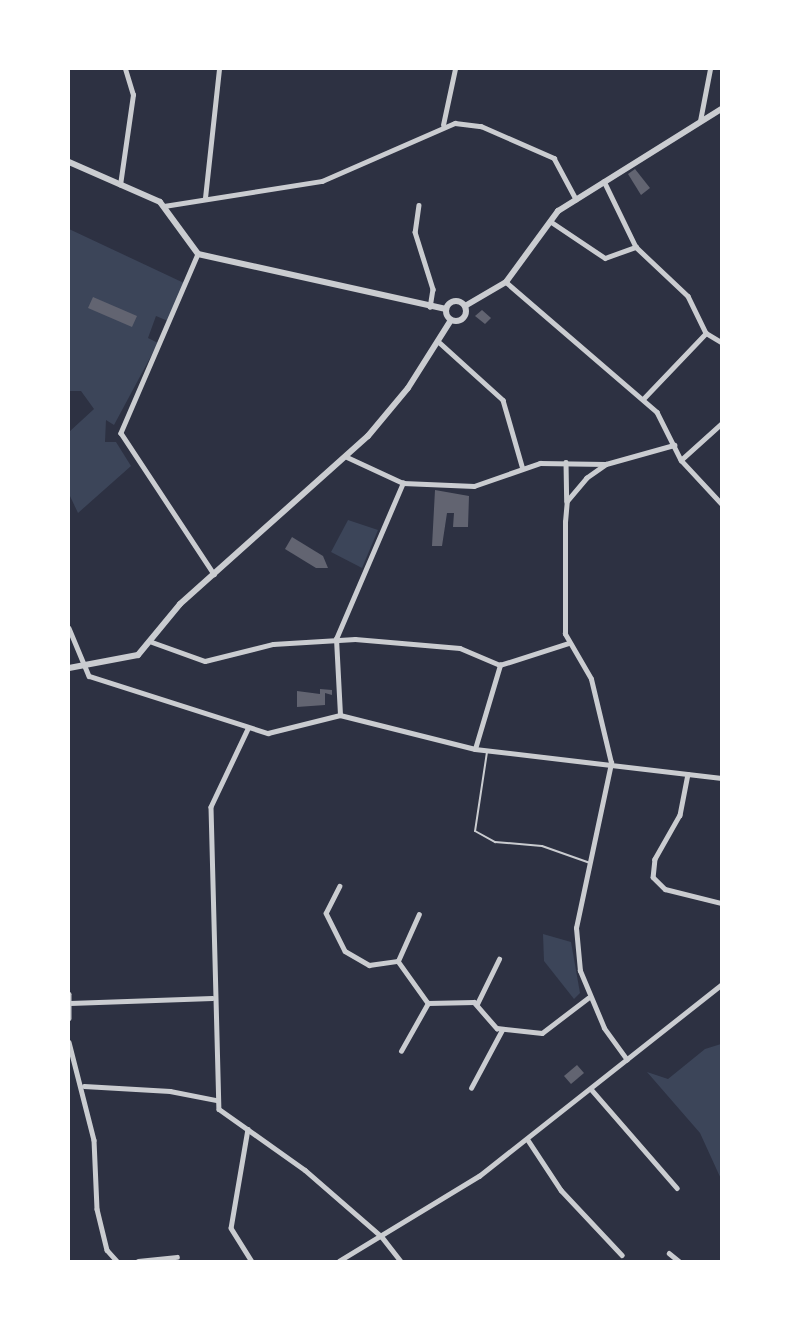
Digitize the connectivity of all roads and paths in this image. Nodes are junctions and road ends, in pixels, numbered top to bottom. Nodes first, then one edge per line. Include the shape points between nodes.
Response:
1 (125, 69) edge
2 (219, 69) edge
3 (455, 69) edge
4 (710, 69) edge
5 (721, 109) edge
6 (700, 121) junction
7 (443, 126) junction
8 (69, 162) edge
9 (604, 181) junction
10 (120, 185) junction
11 (205, 198) junction
12 (576, 199) junction
13 (419, 205) dead end
14 (164, 206) junction
15 (549, 221) junction
16 (636, 248) junction
17 (198, 254) junction
18 (506, 282) junction
19 (465, 306) junction
20 (430, 307) junction
21 (446, 309) junction
22 (451, 320) junction
23 (706, 333) junction
24 (721, 342) edge
25 (440, 343) junction
26 (642, 399) junction
27 (721, 424) edge
28 (674, 445) junction
29 (347, 457) junction
30 (681, 460) junction
31 (566, 462) junction
32 (606, 464) junction
33 (522, 466) junction
34 (403, 483) junction
35 (567, 501) junction
36 (721, 502) edge
37 (214, 574) junction
38 (69, 628) edge
39 (336, 639) junction
40 (152, 642) junction
41 (568, 643) junction
42 (500, 665) junction
43 (69, 669) edge
44 (82, 669) junction
45 (340, 715) junction
46 (248, 729) junction
47 (475, 749) junction
48 (487, 750) junction
49 (611, 763) junction
50 (688, 774) junction
51 (721, 778) edge
52 (590, 863) junction
53 (340, 886) dead end
54 (721, 903) edge
55 (419, 914) dead end
56 (499, 959) dead end
57 (398, 961) junction
58 (721, 985) edge
59 (69, 994) edge
60 (212, 998) junction
61 (588, 998) junction
62 (428, 1002) junction
63 (70, 1003) edge
64 (477, 1004) junction
65 (69, 1018) edge
66 (502, 1030) junction
67 (69, 1042) edge
68 (401, 1051) dead end
69 (627, 1060) junction
70 (84, 1086) junction
71 (471, 1088) dead end
72 (591, 1089) junction
73 (216, 1100) junction
74 (248, 1129) junction
75 (528, 1140) junction
76 (677, 1188) dead end
77 (382, 1237) junction
78 (669, 1253) dead end
79 (622, 1255) dead end
80 (177, 1257) dead end
81 (117, 1261) edge
82 (138, 1261) edge
83 (252, 1261) edge
84 (339, 1261) edge
85 (401, 1261) edge
86 (679, 1261) edge

1 - 10 street via 133,95
2 - 11 street
3 - 7 street
4 - 6 street
5 - 6 street
6 - 9 street
7 - 11 street via 322,181
7 - 12 street via 481,126 554,158
8 - 10 street
9 - 12 street
9 - 16 street
10 - 14 street
11 - 14 street
12 - 15 street
13 - 20 street via 415,232 433,289
14 - 17 street via 185,243
15 - 16 street via 605,258
15 - 18 street
16 - 23 street via 688,296
17 - 20 street
17 - 37 street via 124,421 122,440
18 - 19 street
18 - 26 street
19 - 21 street via 454,301
19 - 22 street via 463,319
20 - 21 street
21 - 22 street
22 - 25 street
23 - 24 street
23 - 26 street
25 - 29 street via 388,414
25 - 33 street via 503,400
26 - 28 street via 662,418
27 - 30 street
28 - 30 street
28 - 32 street
29 - 34 street via 378,476
29 - 37 street
30 - 36 street
31 - 32 street
31 - 33 street
31 - 35 street
32 - 35 street
33 - 34 street via 498,481 474,486
34 - 39 street
35 - 41 street
37 - 40 street via 180,604
38 - 44 street
39 - 40 street via 273,644 205,661
39 - 42 street via 460,648
39 - 45 street
40 - 44 street via 138,655
41 - 42 street
41 - 49 street via 591,679
42 - 47 street
43 - 44 street
44 - 46 street
45 - 46 street via 285,731
45 - 47 street
46 - 60 street via 211,807
47 - 48 street
48 - 49 street
48 - 52 lane via 475,831 495,842 542,846
49 - 50 street
49 - 52 street
50 - 51 street
50 - 54 street via 680,815 655,859 653,877 665,889
52 - 61 street via 576,927
53 - 57 street via 326,913 345,951 358,963
55 - 57 street
56 - 64 street
57 - 62 street
58 - 69 street
59 - 63 street
60 - 63 street
60 - 73 street
61 - 66 street via 542,1033
61 - 69 street
62 - 64 street
62 - 68 street
63 - 65 street
64 - 66 street
66 - 71 street
67 - 70 street
69 - 72 street
70 - 73 street via 170,1091
70 - 81 street via 94,1140 97,1209 107,1250
72 - 75 street
72 - 76 street
73 - 74 street via 219,1109
74 - 77 street via 263,1136
74 - 83 street via 231,1228
75 - 77 street
75 - 79 street via 561,1190
77 - 84 street
77 - 85 street
78 - 86 street
80 - 82 street

